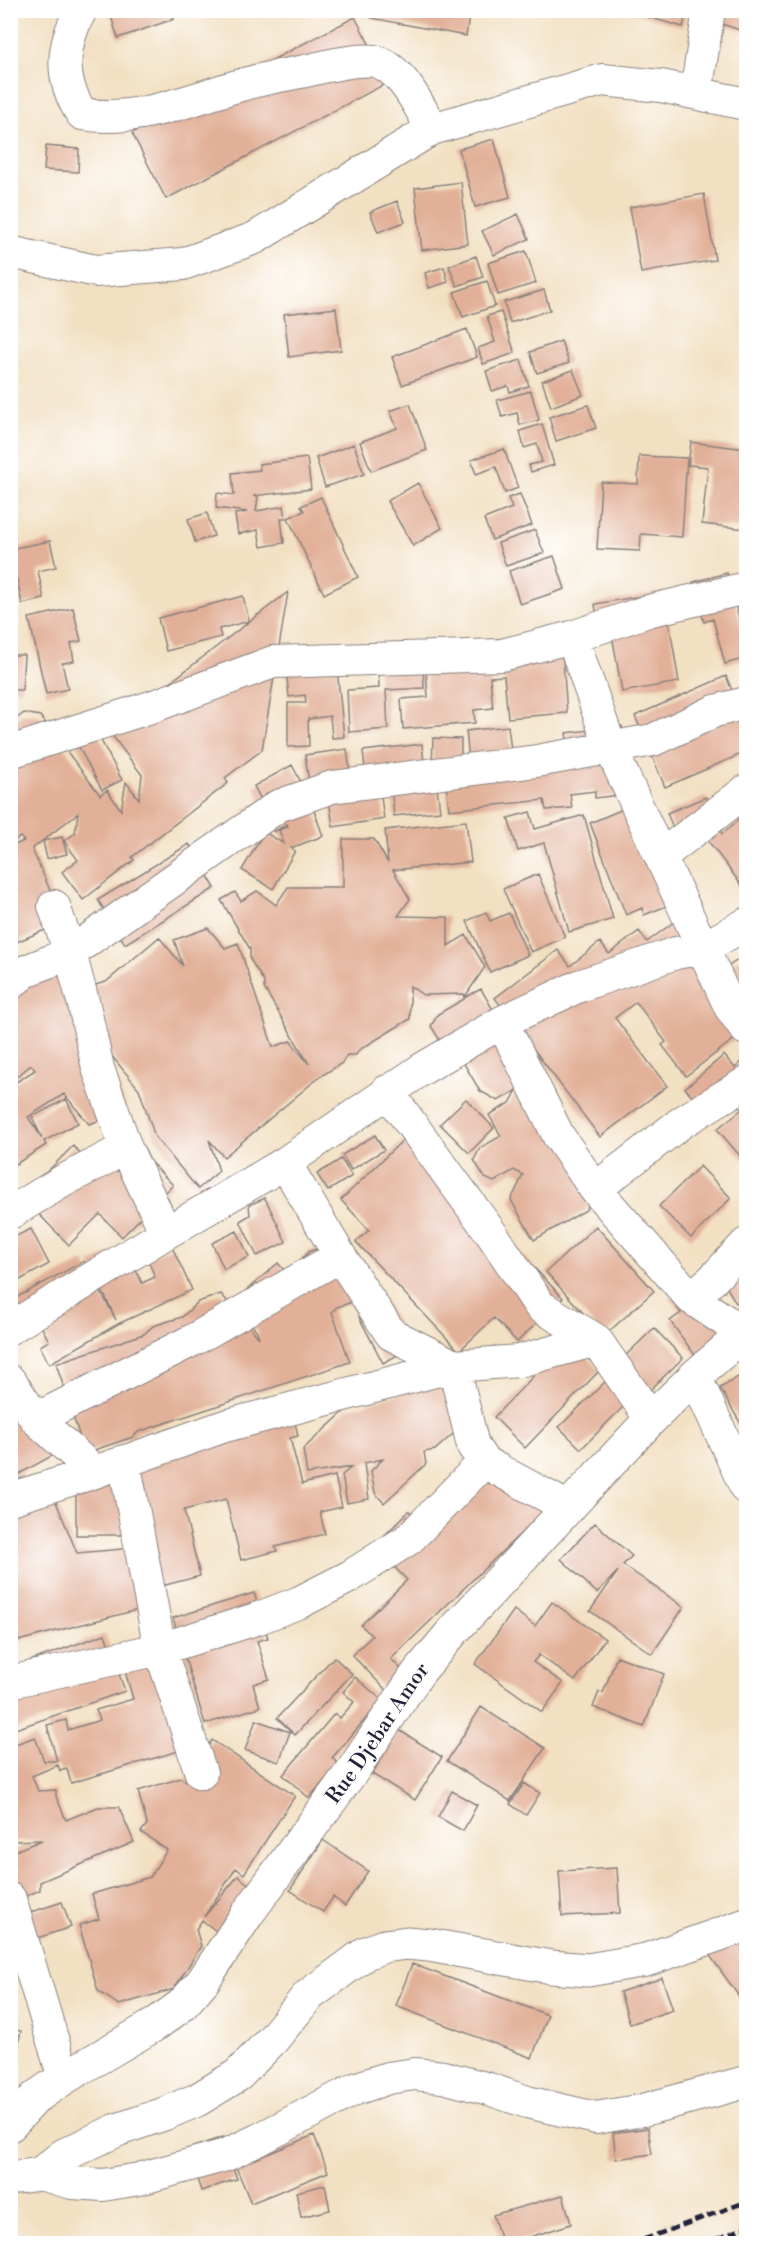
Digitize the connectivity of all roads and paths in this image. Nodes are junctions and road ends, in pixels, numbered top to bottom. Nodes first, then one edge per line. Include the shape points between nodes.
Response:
1 (81, 10) edge
2 (709, 10) edge
3 (696, 93) junction
4 (747, 104) edge
5 (432, 129) junction
6 (10, 252) edge
7 (746, 597) edge
8 (572, 637) junction
9 (747, 703) edge
10 (611, 749) junction
11 (10, 752) edge
12 (747, 791) edge
13 (661, 856) junction
14 (54, 906) dead end
15 (747, 924) edge
16 (703, 948) junction
17 (70, 953) junction
18 (10, 984) edge
19 (502, 1022) junction
20 (747, 1029) edge
21 (747, 1083) edge
22 (387, 1091) junction
23 (126, 1148) junction
24 (285, 1163) junction
25 (595, 1189) junction
26 (10, 1213) edge
27 (166, 1233) junction
28 (747, 1244) edge
29 (339, 1256) junction
30 (691, 1298) junction
31 (10, 1329) edge
32 (746, 1333) edge
33 (596, 1340) junction
34 (454, 1366) junction
35 (695, 1376) junction
36 (10, 1381) edge
37 (36, 1419) junction
38 (651, 1419) junction
39 (484, 1462) junction
40 (110, 1466) junction
41 (747, 1488) edge
42 (10, 1499) edge
43 (567, 1507) junction
44 (160, 1649) junction
45 (10, 1682) edge
46 (201, 1773) dead end
47 (10, 1899) edge
48 (747, 1924) edge
49 (64, 2078) junction
50 (747, 2082) edge
51 (10, 2125) edge
52 (25, 2176) edge

1 - 5 street via 70,30 64,63 72,98 82,114 104,118 140,115 252,82 375,61 407,84
2 - 3 street
3 - 4 street
3 - 5 street via 602,80
5 - 6 street via 255,238 183,264 96,272
7 - 8 street via 648,611
8 - 10 street
8 - 11 street via 502,655 273,662 154,706
9 - 10 street via 715,711 652,740
10 - 13 street
10 - 17 street via 332,787 278,806
12 - 13 street
13 - 16 street
14 - 17 street
15 - 16 street
16 - 19 street via 676,952 579,986
16 - 20 street via 730,1007
17 - 18 street via 26,971
17 - 23 street via 98,1068
19 - 22 street
19 - 25 street via 558,1135
21 - 25 street via 682,1122
22 - 24 street
22 - 33 street via 540,1306
23 - 26 street
23 - 27 street
24 - 27 street
24 - 29 street
25 - 30 street
27 - 31 street
28 - 30 street
29 - 34 street via 391,1334
29 - 37 street via 195,1339
30 - 32 street
32 - 35 main road, Rue Djebar Amor
33 - 34 street via 519,1361
33 - 38 street
34 - 39 street via 473,1446
34 - 40 street via 225,1426
35 - 38 main road, Rue Djebar Amor
35 - 41 street
36 - 37 street
37 - 40 street
38 - 43 main road, Rue Djebar Amor
39 - 43 street
39 - 44 street via 409,1539 349,1577 300,1602
40 - 42 street
40 - 44 street
43 - 49 main road, Rue Djebar Amor via 418,1673 360,1761 182,2005
44 - 45 street
44 - 46 street
47 - 49 street
48 - 52 main road via 646,1960 588,1970 429,1945 384,1946 366,1953 308,1996 238,2075 197,2100 117,2130
49 - 51 main road, Rue Djebar Amor via 36,2097
50 - 52 street via 596,2118 443,2077 416,2074 355,2089 226,2155 139,2179 104,2185

